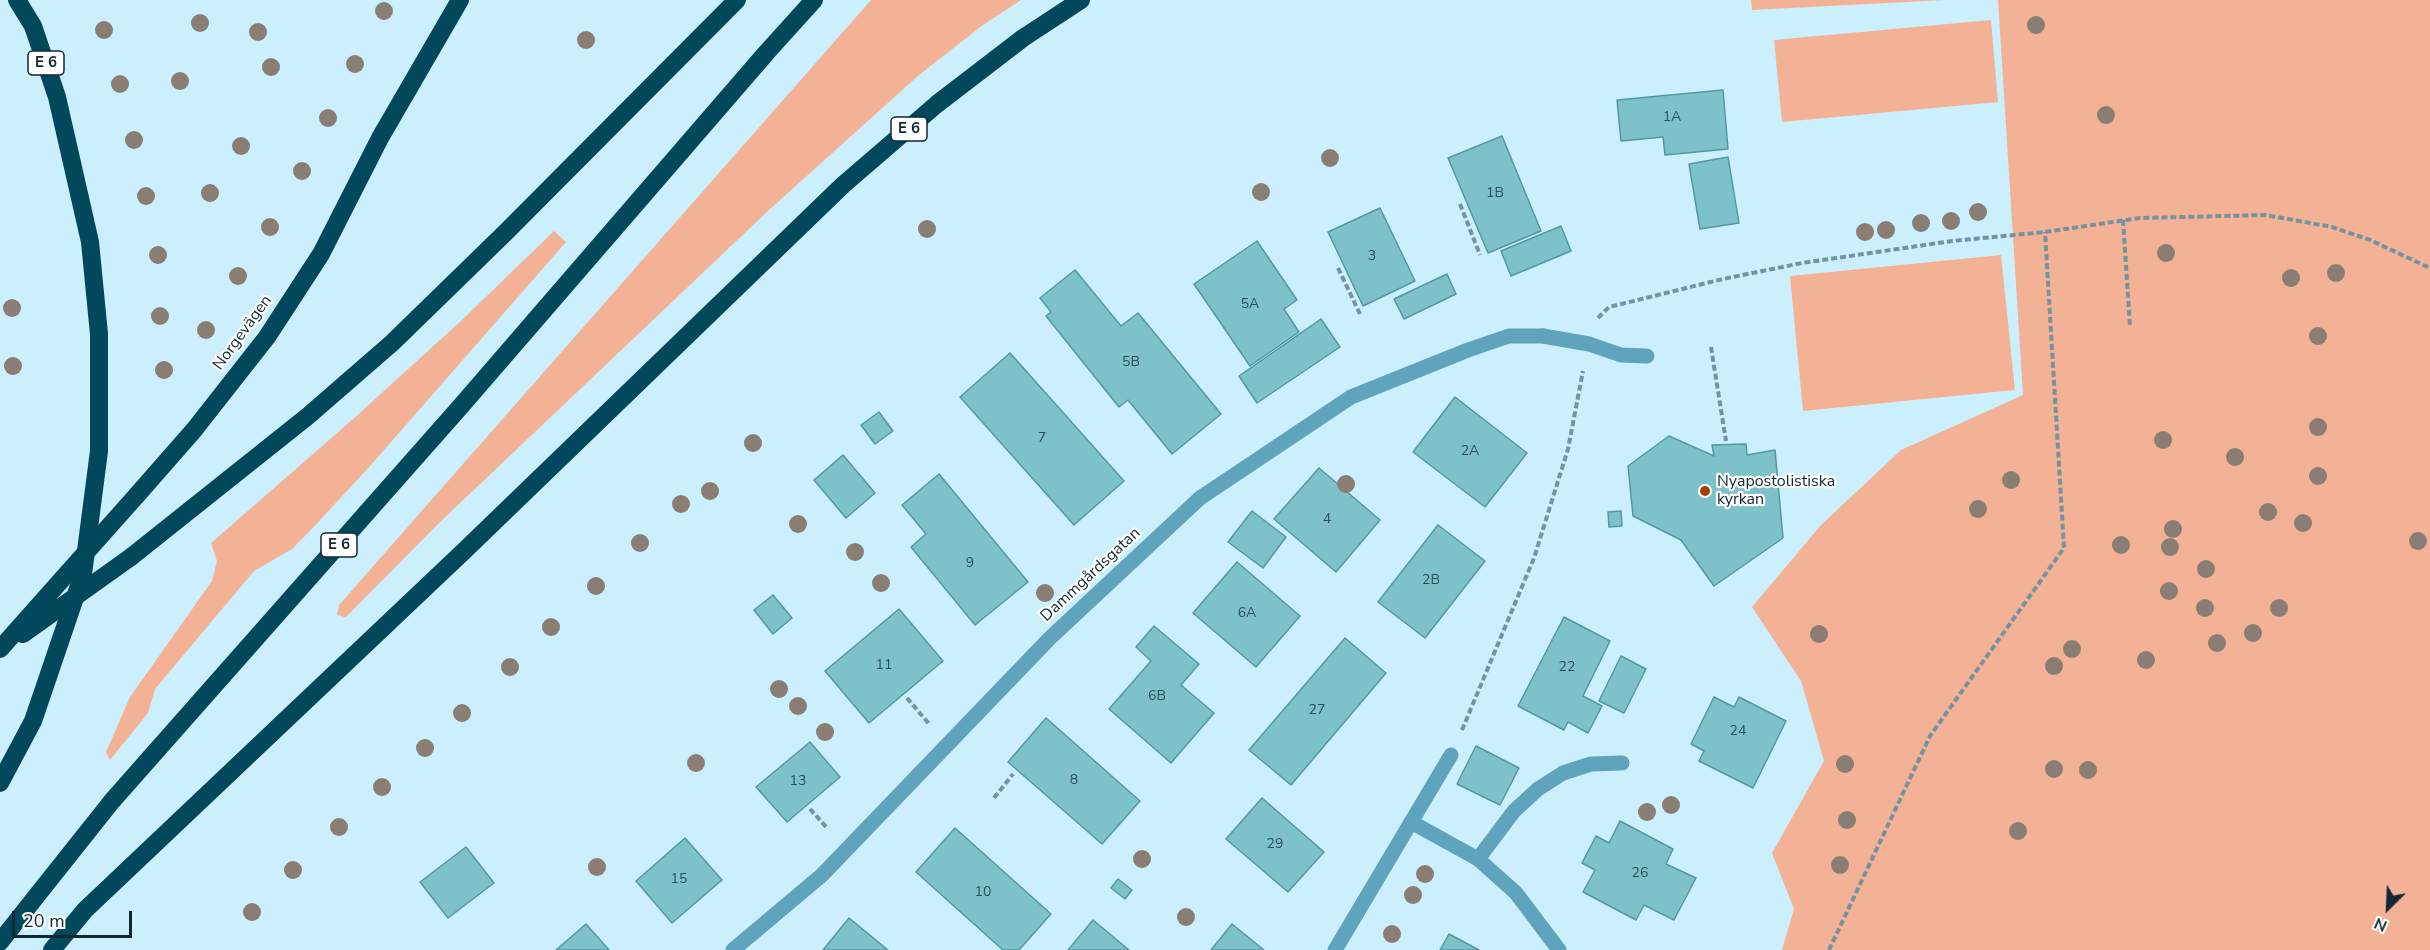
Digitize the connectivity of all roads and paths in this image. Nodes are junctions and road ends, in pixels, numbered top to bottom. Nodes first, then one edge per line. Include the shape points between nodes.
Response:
1 (17, 0) edge
2 (22, 0) edge
3 (460, 0) edge
4 (737, 0) edge
5 (814, 0) edge
6 (1081, 0) edge
7 (33, 26) junction
8 (1460, 204) dead end
9 (2123, 220) junction
10 (2044, 232) junction
11 (1480, 255) dead end
12 (1338, 268) dead end
13 (2430, 268) edge
14 (1360, 314) dead end
15 (2130, 326) dead end
16 (1589, 344) junction
17 (1711, 347) dead end
18 (1647, 356) dead end
19 (1726, 441) dead end
20 (0, 649) edge
21 (1451, 755) joint
22 (1622, 763) dead end
23 (1013, 774) dead end
24 (0, 783) edge
25 (994, 798) dead end
26 (1411, 822) junction
27 (1478, 859) junction
28 (0, 942) edge
29 (51, 950) edge
30 (733, 950) edge
31 (1335, 950) edge
32 (1558, 950) edge
33 (1829, 950) edge

1 - 7 highway, E 6
2 - 7 highway
3 - 20 highway, Norgevägen, bridge via 380,138 321,254 279,318 194,430
4 - 20 highway, bridge via 392,343 308,416 131,557
5 - 28 highway, E 6 via 112,801
6 - 29 highway, E 6 via 989,64 843,185 85,910
7 - 24 highway, E 6 via 57,97 90,242 99,334 99,452 83,574 33,721
8 - 11 path
9 - 10 path
9 - 13 path via 2266,215 2332,227
9 - 15 path
10 - 16 path via 1802,263 1609,307 1594,324
10 - 33 path via 2064,549 1930,736
12 - 14 path
16 - 18 street, Dammgårdsgatan via 1621,355
16 - 21 path via 1568,449 1534,558
16 - 30 street, Dammgårdsgatan via 1543,336 1509,336 1468,350 1351,397 1200,498 1050,638 822,875
17 - 19 path
21 - 26 street
22 - 27 street via 1591,764 1563,773 1538,789 1514,811
23 - 25 path
26 - 27 street
26 - 31 street
27 - 32 street via 1516,893

